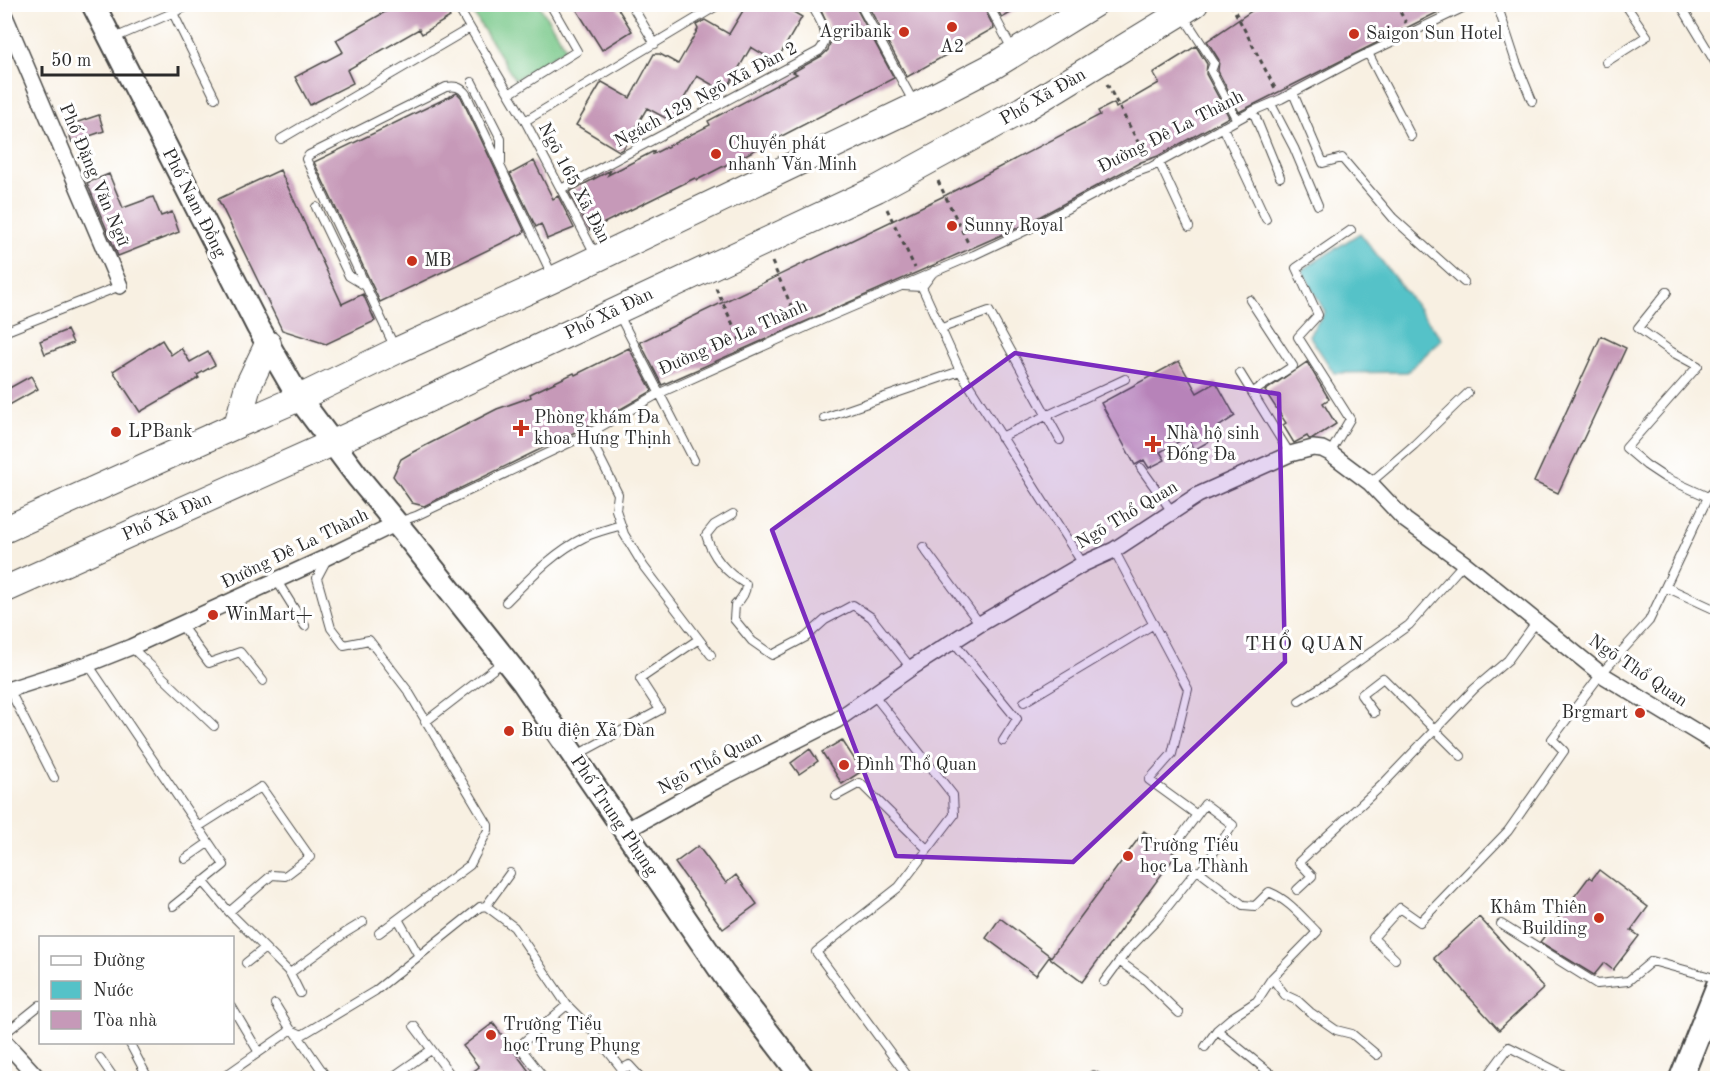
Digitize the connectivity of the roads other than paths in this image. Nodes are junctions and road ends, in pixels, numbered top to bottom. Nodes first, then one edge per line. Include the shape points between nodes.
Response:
1 (93, 4) edge
2 (194, 4) edge
3 (456, 4) edge
4 (550, 4) edge
5 (631, 4) edge
6 (720, 4) edge
7 (811, 4) edge
8 (860, 4) edge
9 (988, 4) edge
10 (1094, 4) edge
11 (1471, 4) edge
12 (1497, 4) edge
13 (1625, 4) edge
14 (1680, 4) edge
15 (1189, 9) edge
16 (173, 13) junction
17 (4, 14) edge
18 (470, 28) junction
19 (111, 39) junction
20 (655, 44) junction
21 (1014, 52) junction
22 (1368, 53) junction
23 (1605, 62) dead end
24 (1718, 67) edge
25 (472, 82) dead end
26 (1293, 93) junction
27 (508, 94) junction
28 (215, 98) dead end
29 (1532, 100) dead end
30 (1270, 104) junction
31 (916, 106) junction
32 (1253, 111) junction
33 (1237, 120) junction
34 (525, 121) junction
35 (1223, 127) junction
36 (1411, 135) dead end
37 (281, 139) dead end
38 (1159, 162) junction
39 (502, 167) junction
40 (1280, 177) dead end
41 (561, 189) junction
42 (1318, 205) dead end
43 (316, 207) dead end
44 (1266, 219) dead end
45 (1189, 227) dead end
46 (1351, 230) dead end
47 (597, 258) junction
48 (935, 270) junction
49 (554, 279) junction
50 (1464, 282) dead end
51 (120, 286) joint
52 (366, 286) junction
53 (902, 286) junction
54 (922, 287) junction
55 (1667, 292) dead end
56 (1250, 300) dead end
57 (617, 311) junction
58 (942, 328) junction
59 (4, 332) edge
60 (268, 344) junction
61 (396, 351) junction
62 (960, 370) junction
63 (1240, 373) dead end
64 (1125, 379) dead end
65 (1253, 392) junction
66 (660, 393) junction
67 (1468, 393) dead end
68 (299, 398) junction
69 (1047, 415) junction
70 (824, 418) dead end
71 (237, 425) junction
72 (588, 434) junction
73 (1001, 437) junction
74 (1060, 440) dead end
75 (333, 442) junction
76 (1330, 453) junction
77 (1290, 454) junction
78 (694, 460) dead end
79 (1141, 468) dead end
80 (1370, 483) junction
81 (1718, 486) edge
82 (1708, 497) junction
83 (733, 513) dead end
84 (1173, 513) junction
85 (397, 523) junction
86 (621, 525) junction
87 (4, 530) edge
88 (923, 547) dead end
89 (1114, 550) junction
90 (327, 557) junction
91 (1464, 563) junction
92 (1083, 564) junction
93 (277, 581) junction
94 (1666, 587) junction
95 (4, 590) edge
96 (506, 602) dead end
97 (1718, 611) edge
98 (1537, 621) junction
99 (181, 624) junction
100 (980, 624) junction
101 (1154, 624) junction
102 (305, 626) dead end
103 (699, 639) junction
104 (953, 641) junction
105 (131, 647) junction
106 (711, 655) dead end
107 (506, 660) junction
108 (88, 664) junction
109 (911, 668) junction
110 (1601, 674) junction
111 (263, 681) dead end
112 (7, 690) edge
113 (873, 694) junction
114 (1299, 701) dead end
115 (1023, 702) dead end
116 (1374, 713) dead end
117 (425, 722) junction
118 (214, 726) dead end
119 (1436, 730) junction
120 (1003, 741) dead end
121 (1718, 745) edge
122 (574, 756) junction
123 (1461, 756) dead end
124 (54, 778) dead end
125 (836, 796) dead end
126 (1197, 815) junction
127 (198, 828) junction
128 (625, 831) junction
129 (208, 843) junction
130 (1174, 846) dead end
131 (927, 849) junction
132 (185, 859) dead end
133 (1200, 872) junction
134 (510, 873) dead end
135 (203, 881) junction
136 (1298, 891) dead end
137 (173, 906) dead end
138 (486, 906) junction
139 (229, 912) junction
140 (398, 919) junction
141 (363, 922) dead end
142 (1500, 924) dead end
143 (378, 933) dead end
144 (265, 948) junction
145 (419, 956) junction
146 (1395, 959) dead end
147 (1119, 961) junction
148 (246, 963) dead end
149 (290, 973) junction
150 (1272, 978) junction
151 (1718, 979) edge
152 (1104, 982) dead end
153 (1718, 985) edge
154 (300, 993) dead end
155 (275, 1004) dead end
156 (567, 1005) junction
157 (39, 1006) edge
158 (234, 1010) edge
159 (1179, 1013) dead end
160 (414, 1026) dead end
161 (1217, 1030) junction
162 (293, 1031) junction
163 (4, 1034) edge
164 (4, 1041) edge
165 (130, 1044) edge
166 (1205, 1047) dead end
167 (431, 1050) junction
168 (258, 1051) junction
169 (1377, 1055) dead end
170 (100, 1058) dead end
171 (38, 1078) edge
172 (114, 1078) edge
173 (148, 1078) edge
174 (222, 1078) edge
175 (327, 1078) edge
176 (391, 1078) edge
177 (453, 1078) edge
178 (544, 1078) edge
179 (642, 1078) edge
180 (803, 1078) edge
181 (909, 1078) edge
182 (1276, 1078) edge
183 (1486, 1078) edge
184 (1565, 1078) edge
185 (1681, 1078) edge

1 - 19 street, Phố Nam Đồng
2 - 16 lane
3 - 18 lane, Ngõ 165 Xã Đàn
4 - 27 lane via 577,51
5 - 20 lane
6 - 20 lane
7 - 41 lane, Ngách 129 Ngõ Xã Đàn 2 via 826,34 819,51
8 - 31 lane
9 - 21 lane
10 - 21 main road
11 - 22 lane, Đường Đê La Thành
12 - 29 lane
13 - 23 lane via 1647,36
14 - 24 lane
15 - 33 lane via 1214,63 1211,70
15 - 57 main road, Phố Xã Đàn via 1022,111 877,189
16 - 19 lane
16 - 28 lane
17 - 51 street, Phố Đặng Văn Ngữ
18 - 27 lane, Ngõ 165 Xã Đàn
18 - 37 lane
19 - 60 street, Phố Nam Đồng
20 - 34 lane
21 - 31 main road
22 - 26 lane, Đường Đê La Thành
22 - 36 lane
25 - 39 lane via 501,139
26 - 30 lane, Đường Đê La Thành
26 - 50 lane via 1323,163 1342,158 1394,218
27 - 34 lane, Ngõ 165 Xã Đàn
30 - 32 lane, Đường Đê La Thành
30 - 42 lane
31 - 47 main road
32 - 33 lane, Đường Đê La Thành
32 - 40 lane
33 - 35 lane, Đường Đê La Thành
34 - 41 lane, Ngõ 165 Xã Đàn
35 - 38 lane, Đường Đê La Thành
35 - 44 lane
38 - 45 lane
38 - 48 lane, Đường Đê La Thành via 1027,230
39 - 49 lane
39 - 52 lane via 466,94 455,86 309,155 307,165
41 - 47 lane, Ngõ 165 Xã Đàn
43 - 52 lane via 349,276
46 - 76 lane via 1296,268 1318,315 1298,337 1350,419
47 - 49 main road
48 - 53 lane, Đường Đê La Thành
48 - 54 lane
49 - 61 main road
51 - 59 lane
52 - 61 lane
53 - 54 lane
53 - 66 lane, Đường Đê La Thành
54 - 58 lane
55 - 82 lane via 1638,328 1698,366 1626,448 1664,477
56 - 65 lane via 1293,366
57 - 66 lane
57 - 75 main road, Phố Xã Đàn
58 - 62 lane
58 - 69 lane via 989,311
60 - 68 street, Phố Nam Đồng
60 - 71 main road via 248,386
61 - 68 main road
62 - 70 lane
62 - 73 lane
63 - 65 lane
64 - 69 lane
65 - 77 lane
66 - 72 lane, Đường Đê La Thành
66 - 78 lane
67 - 80 lane
68 - 71 main road
68 - 75 street, Phố Nam Đồng
69 - 73 lane
69 - 74 lane
71 - 87 main road
72 - 85 lane, Đường Đê La Thành
72 - 86 lane via 618,494 616,510
73 - 92 lane
75 - 85 street, Phố Trung Phụng
75 - 95 main road, Phố Xã Đàn
76 - 77 street, Ngõ Thổ Quan via 1313,448
76 - 80 street, Ngõ Thổ Quan
77 - 84 street, Ngõ Thổ Quan via 1198,495
79 - 84 lane
80 - 91 street, Ngõ Thổ Quan via 1405,519
81 - 82 lane
82 - 94 lane
83 - 109 lane via 706,535 710,550 746,584 735,605 734,619 752,641 772,655 853,605 871,617
84 - 89 street, Ngõ Thổ Quan
85 - 90 street, Đường Đê La Thành
85 - 107 street, Phố Trung Phụng
86 - 96 lane via 586,537 557,554
86 - 103 lane via 644,567
88 - 100 lane
89 - 92 street, Ngõ Thổ Quan
89 - 101 lane
90 - 93 street, Đường Đê La Thành
90 - 117 lane via 317,578 331,628 344,645 369,640
91 - 98 street, Ngõ Thổ Quan
91 - 114 lane via 1409,625
92 - 100 street, Ngõ Thổ Quan
93 - 99 street, Đường Đê La Thành
93 - 102 lane
94 - 97 lane
94 - 110 lane via 1649,621
98 - 110 street, Ngõ Thổ Quan
98 - 119 lane via 1508,660
99 - 105 street, Đường Đê La Thành
99 - 111 lane via 209,663 240,652
100 - 104 street, Ngõ Thổ Quan
101 - 115 lane
101 - 126 lane via 1188,689 1172,754 1149,780
103 - 106 lane
103 - 122 lane via 640,680 660,710
104 - 109 street, Ngõ Thổ Quan
104 - 120 lane via 1017,720
105 - 108 street, Đường Đê La Thành
105 - 118 lane
107 - 117 lane
107 - 122 street, Phố Trung Phụng
108 - 112 street, Đường Đê La Thành
108 - 127 lane
109 - 113 street, Ngõ Thổ Quan
110 - 121 street, Ngõ Thổ Quan
110 - 146 lane via 1552,739 1564,751 1508,831 1420,922 1400,908 1373,938
112 - 124 lane
113 - 128 street, Ngõ Thổ Quan via 837,720
113 - 131 lane via 953,795 954,815
116 - 119 lane via 1361,695 1383,678
117 - 140 lane via 487,820 488,830 470,865
119 - 123 lane
119 - 136 lane via 1299,862 1312,876
122 - 128 street, Phố Trung Phụng
125 - 131 lane via 860,783
126 - 130 lane
126 - 133 lane via 1205,804 1233,825
127 - 129 lane
127 - 139 lane via 261,787 310,856 285,876 272,875
128 - 180 street, Phố Trung Phụng via 723,975
129 - 132 lane
129 - 135 lane via 224,865
131 - 181 lane via 899,887 816,952
133 - 147 lane via 1196,871
133 - 150 lane via 1243,905 1256,906 1269,892 1277,896 1317,932
134 - 138 lane
135 - 137 lane
135 - 139 lane
138 - 145 lane
138 - 156 lane via 514,927
139 - 144 lane
140 - 143 lane
140 - 145 lane
141 - 149 lane
142 - 151 lane via 1597,984 1628,981 1652,961
144 - 148 lane
144 - 149 lane
145 - 162 lane via 375,991 330,1019 302,1035
147 - 152 lane
147 - 159 lane
149 - 154 lane
150 - 161 lane via 1257,1001
150 - 169 lane via 1285,995 1336,1030 1352,1034
153 - 185 street
155 - 162 lane
156 - 178 lane via 519,1046
156 - 179 lane via 622,1069 629,1065
157 - 163 lane
158 - 168 lane
160 - 167 lane
161 - 166 lane
161 - 182 lane
162 - 168 lane
162 - 175 lane
164 - 171 street
165 - 173 lane
167 - 176 lane
167 - 177 lane
168 - 174 lane
170 - 172 lane
183 - 184 lane via 1509,1047

